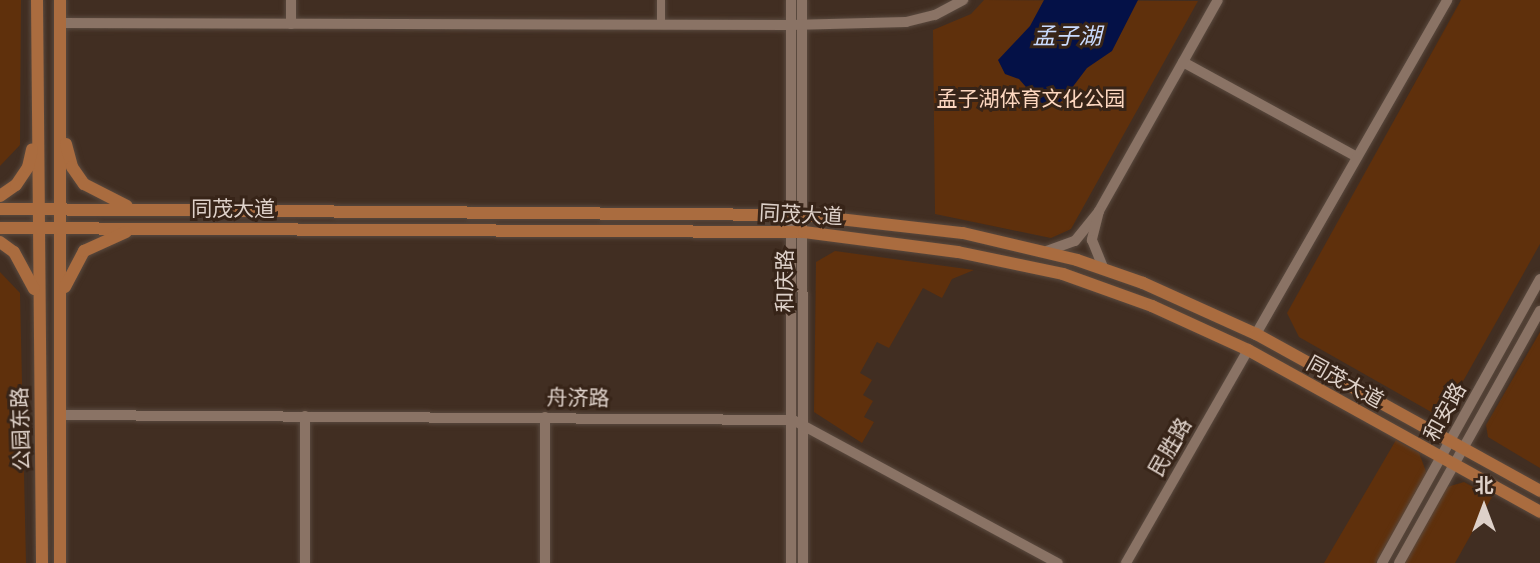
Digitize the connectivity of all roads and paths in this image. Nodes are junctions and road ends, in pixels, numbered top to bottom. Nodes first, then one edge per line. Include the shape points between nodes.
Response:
1 (37, 0) edge
2 (60, 0) edge
3 (291, 0) edge
4 (661, 0) edge
5 (791, 0) edge
6 (802, 0) edge
7 (963, 0) edge
8 (1218, 0) edge
9 (1447, 0) edge
10 (60, 23) junction
11 (291, 24) junction
12 (661, 25) junction
13 (796, 25) junction
14 (1183, 62) junction
15 (37, 121) junction
16 (60, 121) junction
17 (1357, 157) junction
18 (0, 196) edge
19 (0, 209) edge
20 (38, 209) junction
21 (61, 209) junction
22 (138, 210) junction
23 (1099, 211) junction
24 (798, 215) junction
25 (0, 228) edge
26 (38, 228) junction
27 (61, 228) junction
28 (139, 228) junction
29 (798, 232) junction
30 (0, 242) edge
31 (1044, 253) junction
32 (1104, 270) junction
33 (1540, 279) edge
34 (37, 297) junction
35 (61, 297) junction
36 (1540, 311) edge
37 (1256, 334) junction
38 (1248, 350) junction
39 (61, 415) junction
40 (306, 416) junction
41 (545, 416) junction
42 (798, 422) junction
43 (1451, 441) junction
44 (1464, 448) junction
45 (1442, 456) junction
46 (1455, 464) junction
47 (1540, 491) edge
48 (1540, 512) edge
49 (42, 563) edge
50 (60, 563) edge
51 (305, 563) edge
52 (545, 563) edge
53 (791, 563) edge
54 (803, 563) edge
55 (1058, 563) edge
56 (1126, 563) edge
57 (1382, 563) edge
58 (1399, 563) edge

1 - 15 main road, 公园东路
2 - 10 main road, 公园东路
3 - 11 street
4 - 12 street
5 - 13 street, 和庆路
6 - 13 street, 和庆路
7 - 13 street via 935,15 906,22
8 - 14 street
9 - 17 street
10 - 11 street
10 - 16 main road, 公园东路
11 - 12 street
12 - 13 street
13 - 24 street, 和庆路
14 - 17 street
14 - 23 street
15 - 18 main road via 28,167 16,185
15 - 20 main road, 公园东路
16 - 21 main road, 公园东路
16 - 22 main road via 72,167 84,184 102,197
17 - 37 street
19 - 20 main road, 同茂大道
20 - 21 main road, 同茂大道
20 - 26 main road, 公园东路
21 - 22 main road, 同茂大道
21 - 27 main road, 公园东路
22 - 24 main road, 同茂大道
23 - 31 street via 1075,241
23 - 32 street via 1092,240
24 - 29 street, 和庆路
24 - 31 main road, 同茂大道 via 963,233
25 - 26 main road, 同茂大道
26 - 27 main road, 同茂大道
26 - 34 main road, 公园东路
27 - 28 main road, 同茂大道
27 - 35 main road, 公园东路
28 - 29 main road, 同茂大道
28 - 35 main road via 84,251
29 - 38 main road, 同茂大道 via 946,250 1063,274 1152,306
29 - 42 street, 和庆路
30 - 34 main road via 27,270
31 - 32 main road, 同茂大道
32 - 37 main road, 同茂大道
33 - 43 street, 和安路
34 - 49 main road, 公园东路
35 - 39 main road, 公园东路
36 - 44 street, 和安路
37 - 43 main road, 同茂大道
38 - 45 main road, 同茂大道
38 - 56 street, 民胜路
39 - 40 street, 舟济路
39 - 50 main road, 公园东路
40 - 41 street, 舟济路
40 - 51 street
41 - 42 street, 舟济路
41 - 52 street
42 - 53 street, 和庆路
42 - 54 street, 和庆路
42 - 55 street, 舟济路
43 - 44 main road, 同茂大道
43 - 45 street, 和安路
44 - 46 street, 和安路
44 - 47 main road, 同茂大道
45 - 46 main road, 同茂大道
45 - 57 street, 和安路
46 - 48 main road, 同茂大道
46 - 58 street, 和安路

